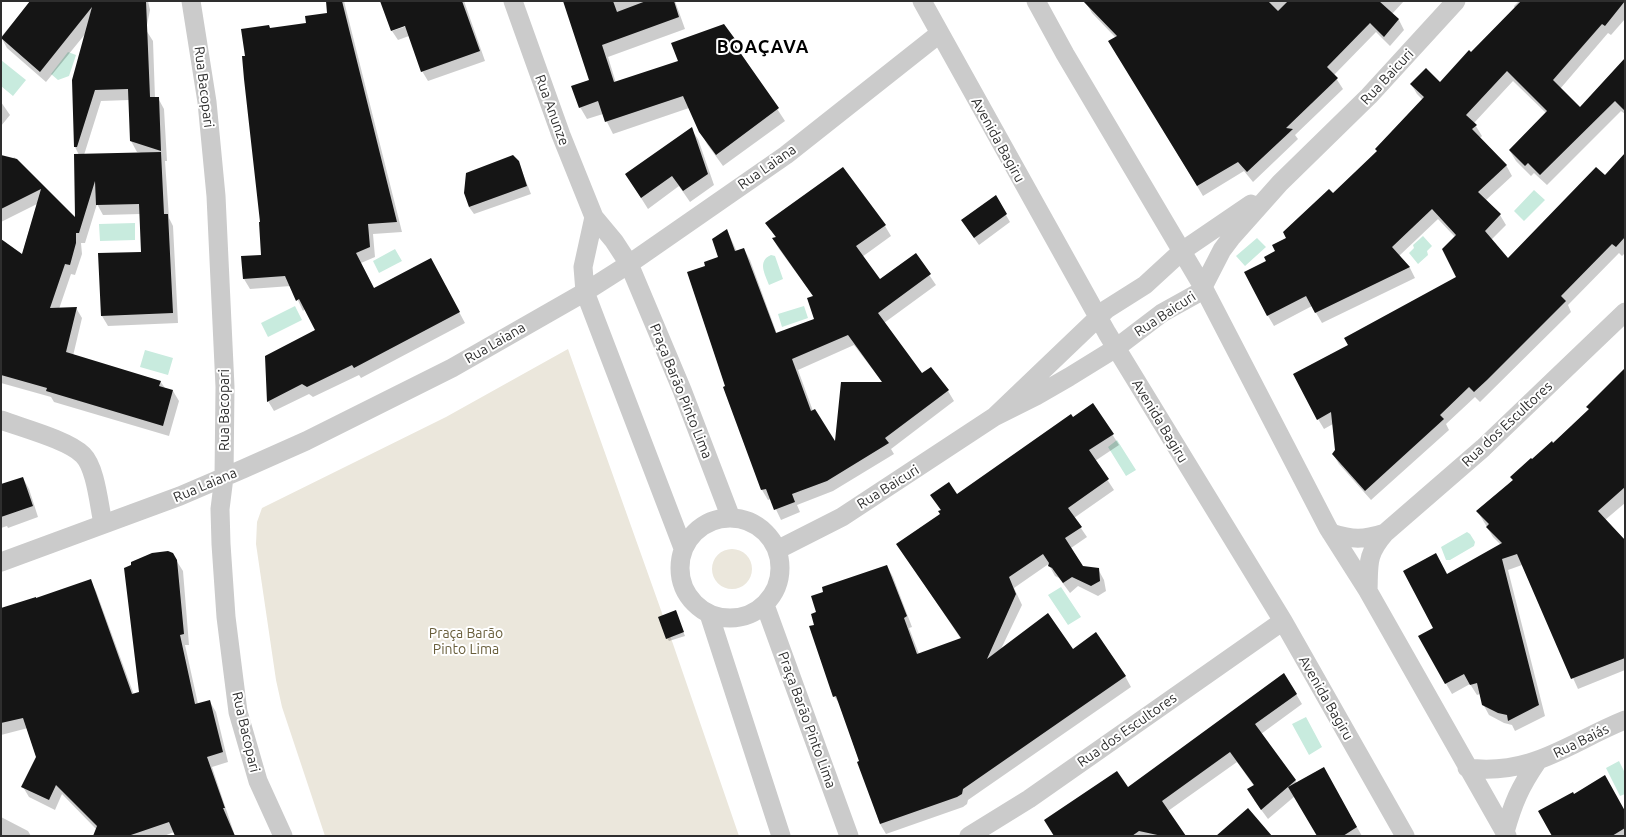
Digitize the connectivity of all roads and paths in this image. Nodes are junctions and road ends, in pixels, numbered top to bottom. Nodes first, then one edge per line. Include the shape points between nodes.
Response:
1 (191, 1) edge
2 (513, 1) edge
3 (922, 1) edge
4 (1456, 1) edge
5 (1041, 5) edge
6 (939, 34) junction
7 (1280, 183) junction
8 (594, 217) junction
9 (1182, 252) junction
10 (629, 264) junction
11 (1203, 287) junction
12 (585, 292) junction
13 (1625, 312) edge
14 (1098, 318) junction
15 (1116, 348) junction
16 (994, 417) junction
17 (1, 420) edge
18 (224, 477) junction
19 (731, 518) junction
20 (103, 523) junction
21 (1331, 533) junction
22 (1385, 533) junction
23 (683, 548) junction
24 (777, 550) junction
25 (1, 562) edge
26 (1368, 591) junction
27 (765, 605) junction
28 (709, 614) junction
29 (1283, 622) junction
30 (1625, 720) edge
31 (1537, 762) junction
32 (1467, 768) junction
33 (1506, 834) edge
34 (283, 836) edge
35 (781, 836) edge
36 (849, 836) edge
37 (969, 836) edge
38 (1405, 836) edge

1 - 18 street, Rua Bacopari via 207,102 216,196 225,387
2 - 8 street, Rua Anunze via 561,135
3 - 6 street, Avenida Bagiru
4 - 7 street, Rua Baicuri via 1369,96
5 - 9 street via 1065,54
6 - 10 street, Rua Laiana via 786,155
6 - 14 street, Avenida Bagiru
7 - 9 street, Rua Baicuri
7 - 11 street, Rua Baicuri via 1222,250
8 - 10 street, Rua Anunze
8 - 12 street via 583,267
9 - 11 street
9 - 14 street, Rua Baicuri via 1145,285 1116,301
10 - 12 street, Rua Laiana
10 - 19 street, Praça Barão Pinto Lima via 682,390
11 - 15 street, Rua Baicuri via 1189,300 1151,320
11 - 21 street
12 - 18 street, Rua Laiana via 452,368 306,441
12 - 23 street
13 - 22 street, Rua dos Escultores via 1482,448
14 - 15 street, Avenida Bagiru
14 - 16 street, Rua Baicuri
15 - 16 street, Rua Baicuri via 1036,396
15 - 29 street, Avenida Bagiru
16 - 24 street, Rua Baicuri via 842,516
17 - 20 street via 70,446 84,456 92,473
18 - 20 street, Rua Laiana via 180,496
18 - 34 street, Rua Bacopari via 220,509 221,544 226,617 238,712 258,781
19 - 23 street via 712,522 695,532
19 - 24 street via 750,522 766,534
20 - 25 street, Rua Laiana
21 - 22 street, Rua dos Escultores via 1349,539 1365,539
21 - 26 street
22 - 26 street, Rua dos Escultores via 1373,547 1369,562
23 - 28 street via 679,567 682,586 693,603
24 - 27 street via 780,569 776,589
26 - 32 street
27 - 28 street via 748,615 729,619
27 - 36 street, Praça Barão Pinto Lima
28 - 35 street
29 - 37 street, Rua dos Escultores via 1029,799
29 - 38 street, Avenida Bagiru
30 - 31 street, Rua Baiás
31 - 32 street, Rua Baiás via 1503,770
31 - 33 street, Rua Baiás via 1513,802
32 - 33 street

